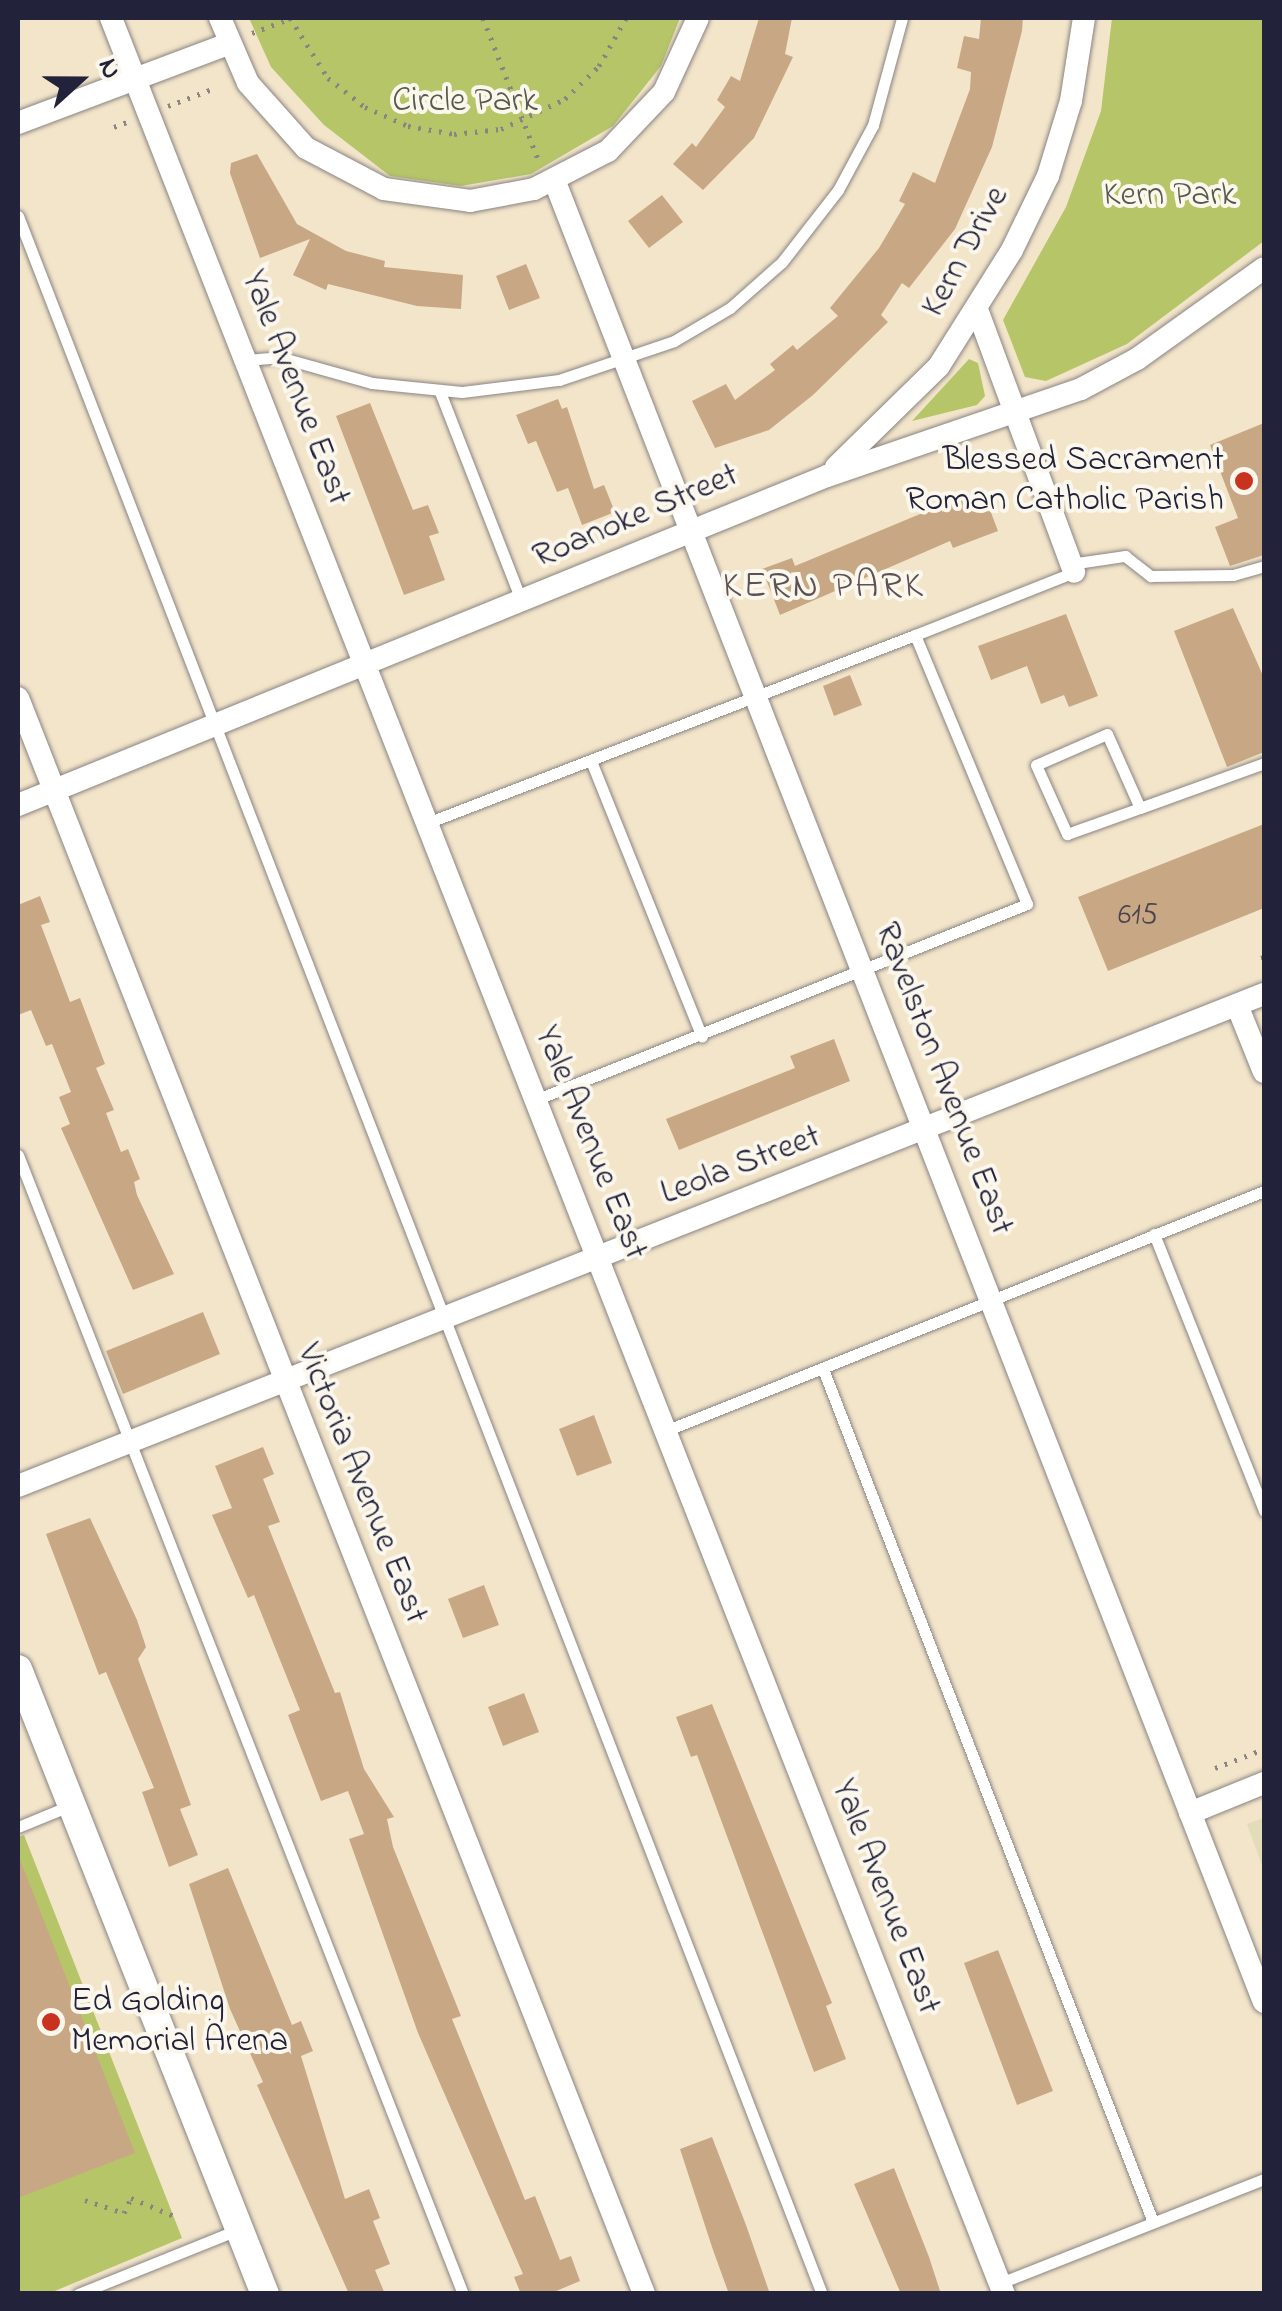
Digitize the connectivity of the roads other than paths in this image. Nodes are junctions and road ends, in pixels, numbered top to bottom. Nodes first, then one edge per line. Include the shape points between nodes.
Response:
1 (111, 18) edge
2 (220, 18) edge
3 (698, 18) edge
4 (902, 18) edge
5 (1084, 18) edge
6 (228, 44) junction
7 (134, 79) junction
8 (18, 123) edge
9 (552, 183) junction
10 (18, 216) edge
11 (1264, 268) edge
12 (978, 312) junction
13 (624, 359) junction
14 (247, 360) junction
15 (440, 392) junction
16 (1013, 414) junction
17 (827, 476) junction
18 (693, 532) junction
19 (1264, 566) edge
20 (1072, 568) junction
21 (522, 602) junction
22 (914, 635) junction
23 (365, 666) junction
24 (759, 695) junction
25 (18, 698) edge
26 (216, 725) junction
27 (591, 761) junction
28 (1264, 762) edge
29 (54, 792) junction
30 (18, 805) edge
31 (1140, 808) junction
32 (427, 822) junction
33 (864, 970) junction
34 (1264, 994) edge
35 (1238, 1005) junction
36 (702, 1037) junction
37 (1264, 1072) edge
38 (535, 1100) junction
39 (925, 1132) junction
40 (18, 1155) edge
41 (1264, 1190) edge
42 (1154, 1234) junction
43 (597, 1259) junction
44 (989, 1299) junction
45 (440, 1319) junction
46 (823, 1369) junction
47 (282, 1381) junction
48 (664, 1431) junction
49 (126, 1444) junction
50 (18, 1486) edge
51 (1264, 1511) edge
52 (18, 1669) edge
53 (1264, 1784) edge
54 (71, 1806) junction
55 (1190, 1813) junction
56 (18, 1826) edge
57 (1264, 2002) edge
58 (1264, 2179) edge
59 (1154, 2222) junction
60 (240, 2229) junction
61 (1002, 2288) edge
62 (78, 2294) edge
63 (266, 2294) edge
64 (463, 2294) edge
65 (644, 2294) edge
66 (822, 2294) edge

1 - 7 street, Yale Avenue East
2 - 6 street
3 - 9 street via 652,108 608,151
4 - 13 lane via 873,125 838,190 782,262 730,308 674,341
5 - 12 street, Kern Drive via 1071,102 1048,176
6 - 7 street
6 - 9 street via 282,126 363,182 459,201
7 - 8 street
7 - 14 street, Yale Avenue East
9 - 13 street, Ravelston Avenue East
10 - 26 lane
11 - 16 street, Roanoke Street via 1138,359
12 - 16 street
12 - 17 street, Kern Drive via 939,366
13 - 15 lane via 559,380
13 - 18 street, Ravelston Avenue East
14 - 15 lane via 279,357 372,383
14 - 23 street, Yale Avenue East
15 - 21 lane
16 - 17 street, Roanoke Street
16 - 20 street
17 - 18 street, Roanoke Street
18 - 21 street, Roanoke Street
18 - 24 street, Ravelston Avenue East
19 - 20 lane via 1233,575 1151,576 1124,556
20 - 22 lane
21 - 23 street, Roanoke Street
22 - 24 lane
22 - 33 lane via 1027,904
23 - 26 street, Roanoke Street
23 - 32 street, Yale Avenue East
24 - 27 lane
24 - 33 street, Ravelston Avenue East
25 - 29 street, Victoria Avenue East
26 - 29 street, Roanoke Street
26 - 45 lane
27 - 32 lane
27 - 36 lane
28 - 31 lane
29 - 30 street, Roanoke Street
29 - 47 street, Victoria Avenue East
31 - 31 lane via 1067,834 1036,765 1107,734
32 - 38 street, Yale Avenue East
33 - 36 lane
33 - 39 street, Ravelston Avenue East
34 - 35 street, Leola Street
35 - 37 street
35 - 39 street, Leola Street
36 - 38 lane
38 - 43 street, Yale Avenue East
39 - 43 street, Leola Street
39 - 44 street, Ravelston Avenue East
40 - 49 lane
41 - 42 lane
42 - 44 lane
42 - 51 lane
43 - 45 street, Leola Street
43 - 48 street, Yale Avenue East
44 - 46 lane
44 - 55 street, Ravelston Avenue East
45 - 47 street, Leola Street
45 - 66 lane
46 - 48 lane
46 - 59 lane
47 - 49 street, Leola Street
47 - 65 street, Victoria Avenue East
48 - 61 street, Yale Avenue East
49 - 50 street, Leola Street
49 - 64 lane
52 - 54 street
53 - 55 street
54 - 56 lane
54 - 60 street
55 - 57 street, Ravelston Avenue East
58 - 59 lane
59 - 61 lane
60 - 62 lane
60 - 63 street

